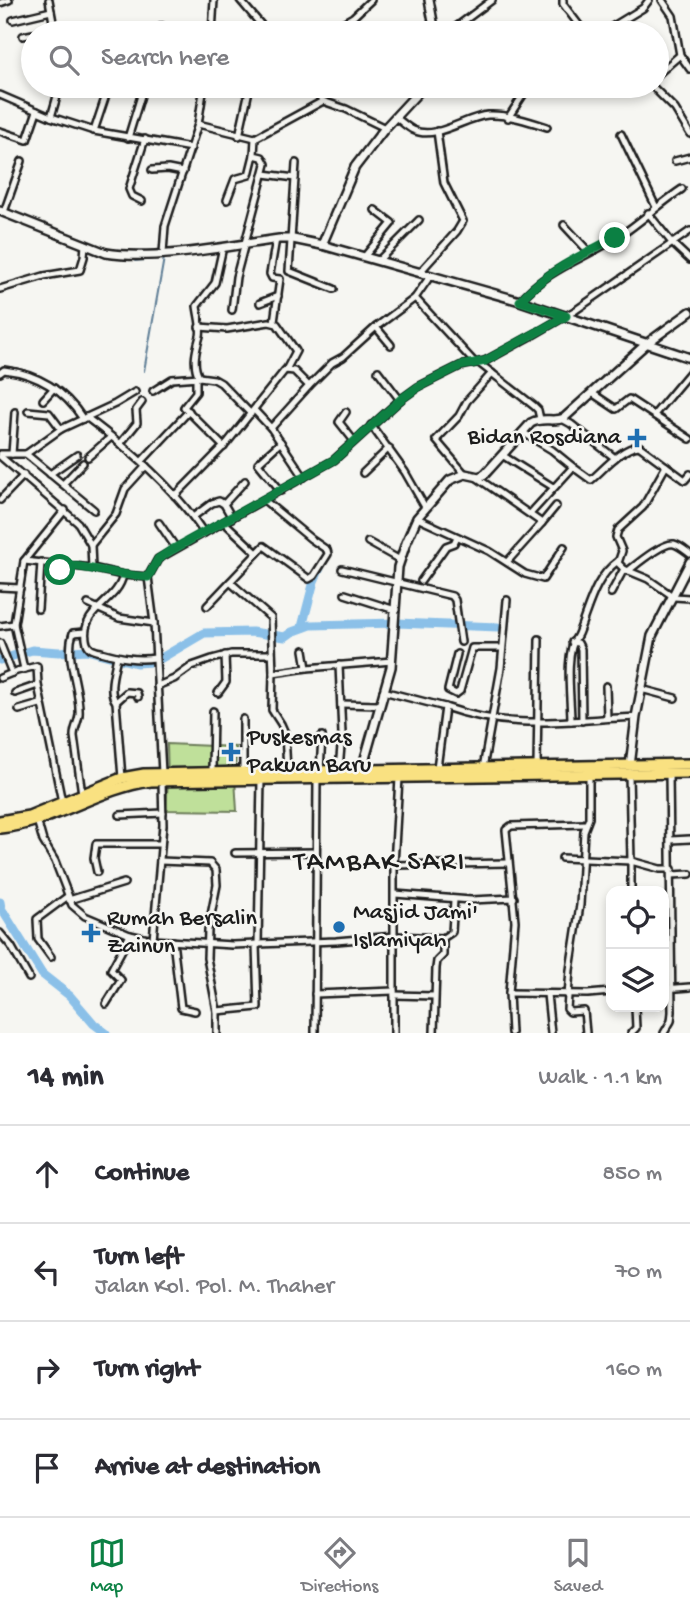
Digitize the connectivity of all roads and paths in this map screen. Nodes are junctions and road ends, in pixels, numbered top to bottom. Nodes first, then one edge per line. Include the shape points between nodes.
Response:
1 (9, 0) edge
2 (50, 0) edge
3 (214, 0) edge
4 (250, 0) edge
5 (371, 0) edge
6 (429, 0) edge
7 (492, 0) edge
8 (563, 0) edge
9 (649, 0) edge
10 (662, 0) edge
11 (242, 2) edge
12 (0, 3) edge
13 (51, 11) junction
14 (13, 20) dead end
15 (53, 21) edge
16 (213, 21) edge
17 (258, 21) edge
18 (346, 21) edge
19 (433, 21) edge
20 (464, 21) edge
21 (576, 21) edge
22 (622, 21) edge
23 (680, 55) junction
24 (669, 65) edge
25 (690, 69) edge
26 (0, 95) edge
27 (57, 98) edge
28 (105, 98) edge
29 (140, 98) edge
30 (202, 98) edge
31 (247, 98) edge
32 (321, 98) edge
33 (413, 98) edge
34 (521, 98) edge
35 (664, 98) edge
36 (323, 101) junction
37 (517, 104) junction
38 (37, 111) junction
39 (51, 117) junction
40 (396, 117) junction
41 (508, 118) junction
42 (517, 119) junction
43 (198, 124) junction
44 (547, 127) dead end
45 (385, 128) junction
46 (0, 131) edge
47 (94, 131) junction
48 (437, 131) junction
49 (621, 134) dead end
50 (690, 134) edge
51 (10, 135) junction
52 (239, 136) junction
53 (0, 138) edge
54 (128, 138) junction
55 (255, 138) junction
56 (145, 139) junction
57 (191, 148) junction
58 (254, 155) junction
59 (690, 157) edge
60 (22, 161) dead end
61 (675, 162) dead end
62 (296, 163) dead end
63 (152, 170) dead end
64 (183, 172) junction
65 (264, 174) junction
66 (295, 178) junction
67 (682, 189) dead end
68 (227, 200) dead end
69 (142, 201) dead end
70 (656, 207) junction
71 (375, 210) dead end
72 (2, 211) edge
73 (648, 213) junction
74 (419, 220) dead end
75 (564, 225) dead end
76 (690, 232) edge
77 (276, 239) junction
78 (293, 239) junction
79 (672, 243) junction
80 (85, 244) junction
81 (244, 244) junction
82 (322, 245) junction
83 (223, 247) junction
84 (589, 252) junction
85 (163, 253) junction
86 (364, 257) junction
87 (690, 260) edge
88 (378, 261) junction
89 (420, 272) junction
90 (431, 275) junction
91 (0, 289) edge
92 (334, 289) dead end
93 (278, 296) junction
94 (415, 298) junction
95 (520, 301) junction
96 (260, 303) dead end
97 (232, 310) dead end
98 (690, 312) edge
99 (566, 316) junction
100 (274, 322) junction
101 (199, 327) junction
102 (376, 327) junction
103 (646, 344) junction
104 (391, 345) dead end
105 (690, 358) edge
106 (477, 363) junction
107 (285, 370) junction
108 (378, 371) dead end
109 (690, 372) edge
110 (0, 373) edge
111 (492, 373) junction
112 (197, 377) junction
113 (309, 386) junction
114 (54, 388) junction
115 (153, 391) dead end
116 (135, 392) dead end
117 (592, 393) junction
118 (43, 400) dead end
119 (400, 400) junction
120 (142, 402) dead end
121 (28, 411) dead end
122 (189, 411) junction
123 (15, 412) dead end
124 (346, 412) dead end
125 (253, 413) junction
126 (654, 415) junction
127 (85, 418) junction
128 (540, 419) junction
129 (562, 419) junction
130 (371, 425) junction
131 (271, 428) junction
132 (61, 429) junction
133 (522, 432) junction
134 (111, 436) junction
135 (690, 439) edge
136 (354, 441) junction
137 (281, 442) junction
138 (120, 444) junction
139 (224, 447) junction
140 (389, 448) junction
141 (12, 454) junction
142 (26, 454) junction
143 (0, 455) edge
144 (77, 455) dead end
145 (502, 456) junction
146 (615, 458) junction
147 (144, 464) junction
148 (666, 466) junction
149 (573, 467) junction
150 (363, 473) dead end
151 (50, 474) junction
152 (465, 474) junction
153 (690, 474) edge
154 (23, 475) junction
155 (304, 477) junction
156 (475, 477) junction
157 (685, 480) junction
158 (245, 481) dead end
159 (63, 484) junction
160 (553, 487) junction
161 (690, 487) edge
162 (281, 491) junction
163 (175, 496) junction
164 (0, 500) edge
165 (264, 500) junction
166 (224, 504) junction
167 (556, 506) dead end
168 (425, 507) junction
169 (65, 510) junction
170 (94, 510) dead end
171 (530, 514) junction
172 (193, 517) junction
173 (232, 518) junction
174 (417, 518) junction
175 (224, 522) junction
176 (159, 523) dead end
177 (542, 523) junction
178 (204, 533) junction
179 (457, 537) junction
180 (368, 542) dead end
181 (92, 545) junction
182 (564, 547) dead end
183 (176, 548) junction
184 (257, 553) junction
185 (690, 554) edge
186 (400, 559) junction
187 (24, 561) junction
188 (618, 561) junction
189 (41, 562) junction
190 (507, 562) junction
191 (690, 562) edge
192 (61, 564) junction
193 (92, 568) junction
194 (342, 569) dead end
195 (626, 570) junction
196 (123, 575) junction
197 (148, 577) junction
198 (53, 580) dead end
199 (421, 581) dead end
200 (230, 582) junction
201 (398, 583) junction
202 (0, 587) edge
203 (20, 588) junction
204 (611, 593) dead end
205 (345, 594) dead end
206 (674, 597) junction
207 (690, 598) edge
208 (507, 600) dead end
209 (88, 604) dead end
210 (207, 606) dead end
211 (38, 609) dead end
212 (96, 609) junction
213 (395, 614) junction
214 (13, 624) junction
215 (153, 624) junction
216 (0, 626) edge
217 (85, 632) junction
218 (16, 636) junction
219 (539, 639) dead end
220 (461, 642) dead end
221 (572, 642) junction
222 (0, 644) edge
223 (502, 648) junction
224 (304, 650) dead end
225 (457, 653) dead end
226 (272, 654) junction
227 (225, 655) junction
228 (117, 658) junction
229 (155, 658) junction
230 (392, 661) junction
231 (340, 665) junction
232 (307, 668) junction
233 (24, 669) junction
234 (12, 673) junction
235 (273, 673) junction
236 (0, 678) edge
237 (38, 685) junction
238 (157, 685) junction
239 (606, 686) dead end
240 (641, 689) junction
241 (383, 691) junction
242 (15, 693) dead end
243 (218, 693) dead end
244 (138, 696) dead end
245 (675, 698) dead end
246 (116, 702) junction
247 (40, 704) junction
248 (341, 704) junction
249 (379, 705) junction
250 (445, 707) junction
251 (19, 710) dead end
252 (213, 710) dead end
253 (636, 717) junction
254 (607, 718) junction
255 (243, 719) dead end
256 (491, 720) junction
257 (571, 721) junction
258 (582, 721) junction
259 (538, 724) junction
260 (322, 736) dead end
261 (690, 764) edge
262 (537, 766) junction
263 (437, 768) junction
264 (362, 769) junction
265 (563, 770) junction
266 (629, 770) junction
267 (243, 771) junction
268 (287, 771) junction
269 (339, 771) junction
270 (488, 771) junction
271 (423, 773) junction
272 (669, 773) junction
273 (690, 773) edge
274 (217, 774) junction
275 (589, 774) junction
276 (318, 775) junction
277 (162, 777) junction
278 (122, 778) junction
279 (398, 778) junction
280 (261, 779) junction
281 (82, 794) junction
282 (62, 803) junction
283 (48, 812) junction
284 (163, 813) junction
285 (120, 815) dead end
286 (37, 820) junction
287 (0, 824) edge
288 (586, 824) junction
289 (690, 839) edge
290 (671, 841) junction
291 (161, 844) junction
292 (260, 852) junction
293 (316, 852) junction
294 (236, 853) dead end
295 (583, 858) junction
296 (562, 859) dead end
297 (160, 861) junction
298 (631, 861) junction
299 (508, 863) junction
300 (394, 865) junction
301 (97, 872) dead end
302 (672, 872) junction
303 (690, 874) edge
304 (124, 883) dead end
305 (631, 886) edge
306 (395, 894) junction
307 (69, 898) junction
308 (514, 898) junction
309 (454, 900) junction
310 (0, 933) edge
311 (130, 935) junction
312 (395, 936) junction
313 (443, 938) junction
314 (153, 940) junction
315 (173, 941) junction
316 (315, 942) junction
317 (207, 943) junction
318 (257, 945) junction
319 (51, 957) dead end
320 (29, 978) dead end
321 (690, 987) edge
322 (671, 988) junction
323 (606, 992) edge
324 (394, 993) junction
325 (509, 993) junction
326 (315, 994) junction
327 (547, 994) junction
328 (567, 994) junction
329 (434, 996) junction
330 (106, 1004) dead end
331 (195, 1011) dead end
332 (217, 1011) junction
333 (635, 1012) edge
334 (217, 1033) edge
335 (315, 1033) edge
336 (394, 1033) edge
337 (434, 1033) edge
338 (511, 1033) edge
339 (551, 1033) edge
340 (586, 1033) edge
341 (631, 1033) edge
342 (664, 1033) edge

1 - 12 street
2 - 13 street
3 - 16 street
4 - 11 street
5 - 18 street
6 - 19 street
7 - 20 street
8 - 21 street
9 - 22 street
10 - 23 street via 673,16
11 - 17 street
13 - 14 street
13 - 15 street
23 - 24 street
23 - 25 street
26 - 38 street
27 - 39 street
28 - 47 street
29 - 54 street
30 - 43 street
31 - 52 street
32 - 36 street
33 - 40 street
34 - 37 street
35 - 50 street
36 - 45 street
36 - 55 street
37 - 41 street
37 - 42 street
38 - 39 street
38 - 51 street via 27,140
39 - 47 street
40 - 45 street
40 - 48 street via 413,131
41 - 42 street
41 - 48 street via 485,116
42 - 44 street
43 - 52 street
43 - 57 street
45 - 82 street via 355,167
46 - 51 street
47 - 54 street
48 - 89 street via 444,183 463,221
49 - 70 street
51 - 53 street
52 - 55 street
54 - 56 street
55 - 58 street
56 - 57 street
56 - 69 street via 129,189
57 - 64 street
58 - 65 street via 264,160
58 - 68 street via 249,175 235,179
59 - 61 street
60 - 72 street
62 - 66 street
63 - 64 street
64 - 85 street via 165,226
65 - 66 street
65 - 81 street
66 - 78 street
67 - 70 street
70 - 73 street
71 - 86 street via 392,223
72 - 80 street
73 - 79 street
73 - 84 street via 620,236
74 - 88 street
75 - 84 street
76 - 79 street
77 - 78 street
77 - 81 street
77 - 93 street via 270,274 280,279
78 - 82 street
78 - 92 street via 289,271
79 - 87 street
79 - 99 street
80 - 85 street via 118,255
80 - 91 street via 80,270
81 - 83 street
81 - 97 street
82 - 86 street
83 - 85 street
83 - 101 street via 213,288 197,304
84 - 95 street
86 - 88 street
88 - 89 street
89 - 90 street
90 - 94 street
90 - 95 street
93 - 96 street
93 - 100 street
94 - 102 street
94 - 106 street
95 - 99 street
98 - 103 street
99 - 103 street
99 - 106 street
100 - 101 street via 227,329
100 - 107 street via 296,352
101 - 112 street
102 - 104 street
102 - 113 street
103 - 105 street
103 - 117 street
106 - 111 street
106 - 119 street via 437,377
107 - 113 street
107 - 125 street
108 - 119 street
109 - 126 street
110 - 114 street via 17,371
111 - 128 street via 534,406
111 - 152 street via 436,440
112 - 115 street via 172,379
112 - 122 street via 196,391 184,405
112 - 125 street via 218,380
113 - 131 street
114 - 118 street
114 - 127 street
116 - 127 street
117 - 126 street via 615,409 628,399
117 - 129 street
119 - 130 street
120 - 138 street via 136,410 137,424
121 - 132 street via 49,413
122 - 139 street
122 - 147 street
123 - 141 street
124 - 136 street via 339,422
125 - 131 street
125 - 139 street
126 - 135 street
127 - 132 street
127 - 134 street
128 - 129 street
128 - 133 street
129 - 146 street
130 - 136 street
130 - 140 street
131 - 137 street
132 - 142 street
133 - 145 street
133 - 149 street
134 - 138 street
134 - 159 street
136 - 155 street via 334,460
137 - 155 street
137 - 162 street via 258,463
138 - 147 street
139 - 163 street
140 - 150 street
140 - 168 street
141 - 142 street
141 - 143 street
142 - 151 street
143 - 154 street
144 - 151 street
145 - 156 street via 485,474
145 - 160 street
146 - 148 street via 638,446
146 - 149 street via 590,480
147 - 163 street
147 - 181 street
148 - 157 street
148 - 188 street via 643,507 618,530 622,551
149 - 160 street
151 - 159 street
152 - 156 street
152 - 168 street via 452,478
153 - 157 street
154 - 164 street
154 - 169 street
155 - 162 street
156 - 171 street
157 - 161 street
158 - 166 street
159 - 170 street
160 - 171 street
162 - 165 street
163 - 172 street
165 - 173 street
165 - 184 street via 328,552 311,579 266,546
166 - 172 street via 216,502
166 - 173 street
167 - 177 street
168 - 174 street
169 - 181 street
169 - 187 street
171 - 177 street
172 - 178 street
173 - 175 street
174 - 179 street
174 - 186 street
175 - 178 street
175 - 184 street
176 - 183 street
177 - 190 street
178 - 183 street
179 - 190 street
179 - 199 street
180 - 186 street
181 - 193 street
182 - 190 street via 544,579
183 - 197 street via 158,559
184 - 200 street
185 - 195 street via 670,544
186 - 201 street
187 - 189 street
187 - 203 street
188 - 195 street
188 - 221 street via 597,583
189 - 192 street
189 - 211 street
191 - 206 street
192 - 193 street
192 - 198 street
193 - 196 street
194 - 201 street
195 - 204 street
195 - 206 street
196 - 197 street
196 - 212 street via 113,594
197 - 215 street
200 - 210 street
200 - 226 street via 270,617
201 - 213 street
201 - 220 street via 452,596
202 - 203 street
203 - 214 street
205 - 213 street
206 - 207 street
206 - 240 street via 652,636
208 - 223 street
209 - 212 street
212 - 215 street
212 - 217 street
213 - 230 street
214 - 216 street
214 - 218 street
215 - 229 street
217 - 228 street via 91,650
217 - 281 street via 73,633 71,645 79,716 74,736
218 - 222 street
218 - 233 street
219 - 259 street
221 - 257 street
221 - 258 street via 581,649
222 - 234 street
223 - 225 street via 472,648 456,694 448,690
223 - 256 street
224 - 232 street
226 - 227 street
226 - 235 street
227 - 238 street
227 - 243 street via 226,682
228 - 229 street
228 - 246 street via 112,691
229 - 238 street
230 - 231 street
230 - 241 street
231 - 232 street
231 - 248 street
232 - 235 street
233 - 234 street
233 - 237 street via 37,667
234 - 236 street
235 - 268 street via 272,710 285,733
237 - 242 street
237 - 247 street
238 - 277 street
239 - 254 street
240 - 245 street
240 - 253 street
241 - 249 street
241 - 250 street
244 - 246 street via 127,692
246 - 278 street
247 - 251 street
247 - 282 street
248 - 249 street
248 - 269 street
249 - 264 street
250 - 256 street
250 - 263 street
252 - 274 street
253 - 254 street
253 - 266 street
254 - 258 street
255 - 267 street
256 - 259 street
256 - 270 street
257 - 258 street
257 - 259 street
259 - 262 street
260 - 276 street
261 - 266 highway
262 - 265 highway
262 - 270 highway
263 - 270 highway
263 - 271 highway
264 - 269 highway
264 - 271 highway
265 - 266 highway
265 - 270 highway
265 - 275 highway
266 - 272 highway
266 - 275 highway
266 - 298 street
267 - 268 highway
267 - 274 highway
268 - 276 highway
269 - 276 highway
270 - 271 highway
271 - 279 highway
272 - 273 highway
272 - 290 street
274 - 277 highway
274 - 280 highway
275 - 288 street
276 - 279 highway
276 - 280 highway
276 - 293 street
277 - 278 highway
277 - 283 highway
277 - 284 street
278 - 281 highway
279 - 300 street
280 - 292 street
281 - 282 highway
282 - 283 highway
283 - 286 highway
283 - 287 highway
284 - 285 street
284 - 291 street
286 - 287 highway via 16,826
286 - 307 street
288 - 295 street
288 - 299 street via 509,827
289 - 290 street
290 - 302 street
291 - 297 street
291 - 301 street via 96,844
292 - 293 street
292 - 294 street
292 - 318 street
293 - 316 street
295 - 296 street
295 - 298 street
295 - 328 street
297 - 314 street
297 - 317 street via 215,867 217,885
298 - 302 street
298 - 305 street
299 - 300 street
299 - 308 street
300 - 306 street
302 - 303 street
302 - 322 street
304 - 307 street
306 - 309 street
306 - 312 street
307 - 311 street via 85,916
307 - 319 street via 37,919 38,939
308 - 309 street
308 - 325 street
309 - 313 street via 452,932
310 - 320 street
311 - 314 street
311 - 330 street via 112,968 121,980
312 - 313 street
312 - 316 street
312 - 324 street
313 - 329 street
314 - 315 street
315 - 317 street
315 - 331 street via 181,1007
316 - 318 street
316 - 326 street
317 - 318 street
317 - 332 street
318 - 332 street via 258,1007
321 - 322 street
322 - 342 street via 672,1016
323 - 328 street
324 - 326 street
324 - 329 street
324 - 336 street
325 - 327 street
325 - 338 street
326 - 335 street
327 - 328 street
327 - 339 street
328 - 340 street via 568,1012 584,1011
329 - 337 street
332 - 334 street
333 - 341 street

